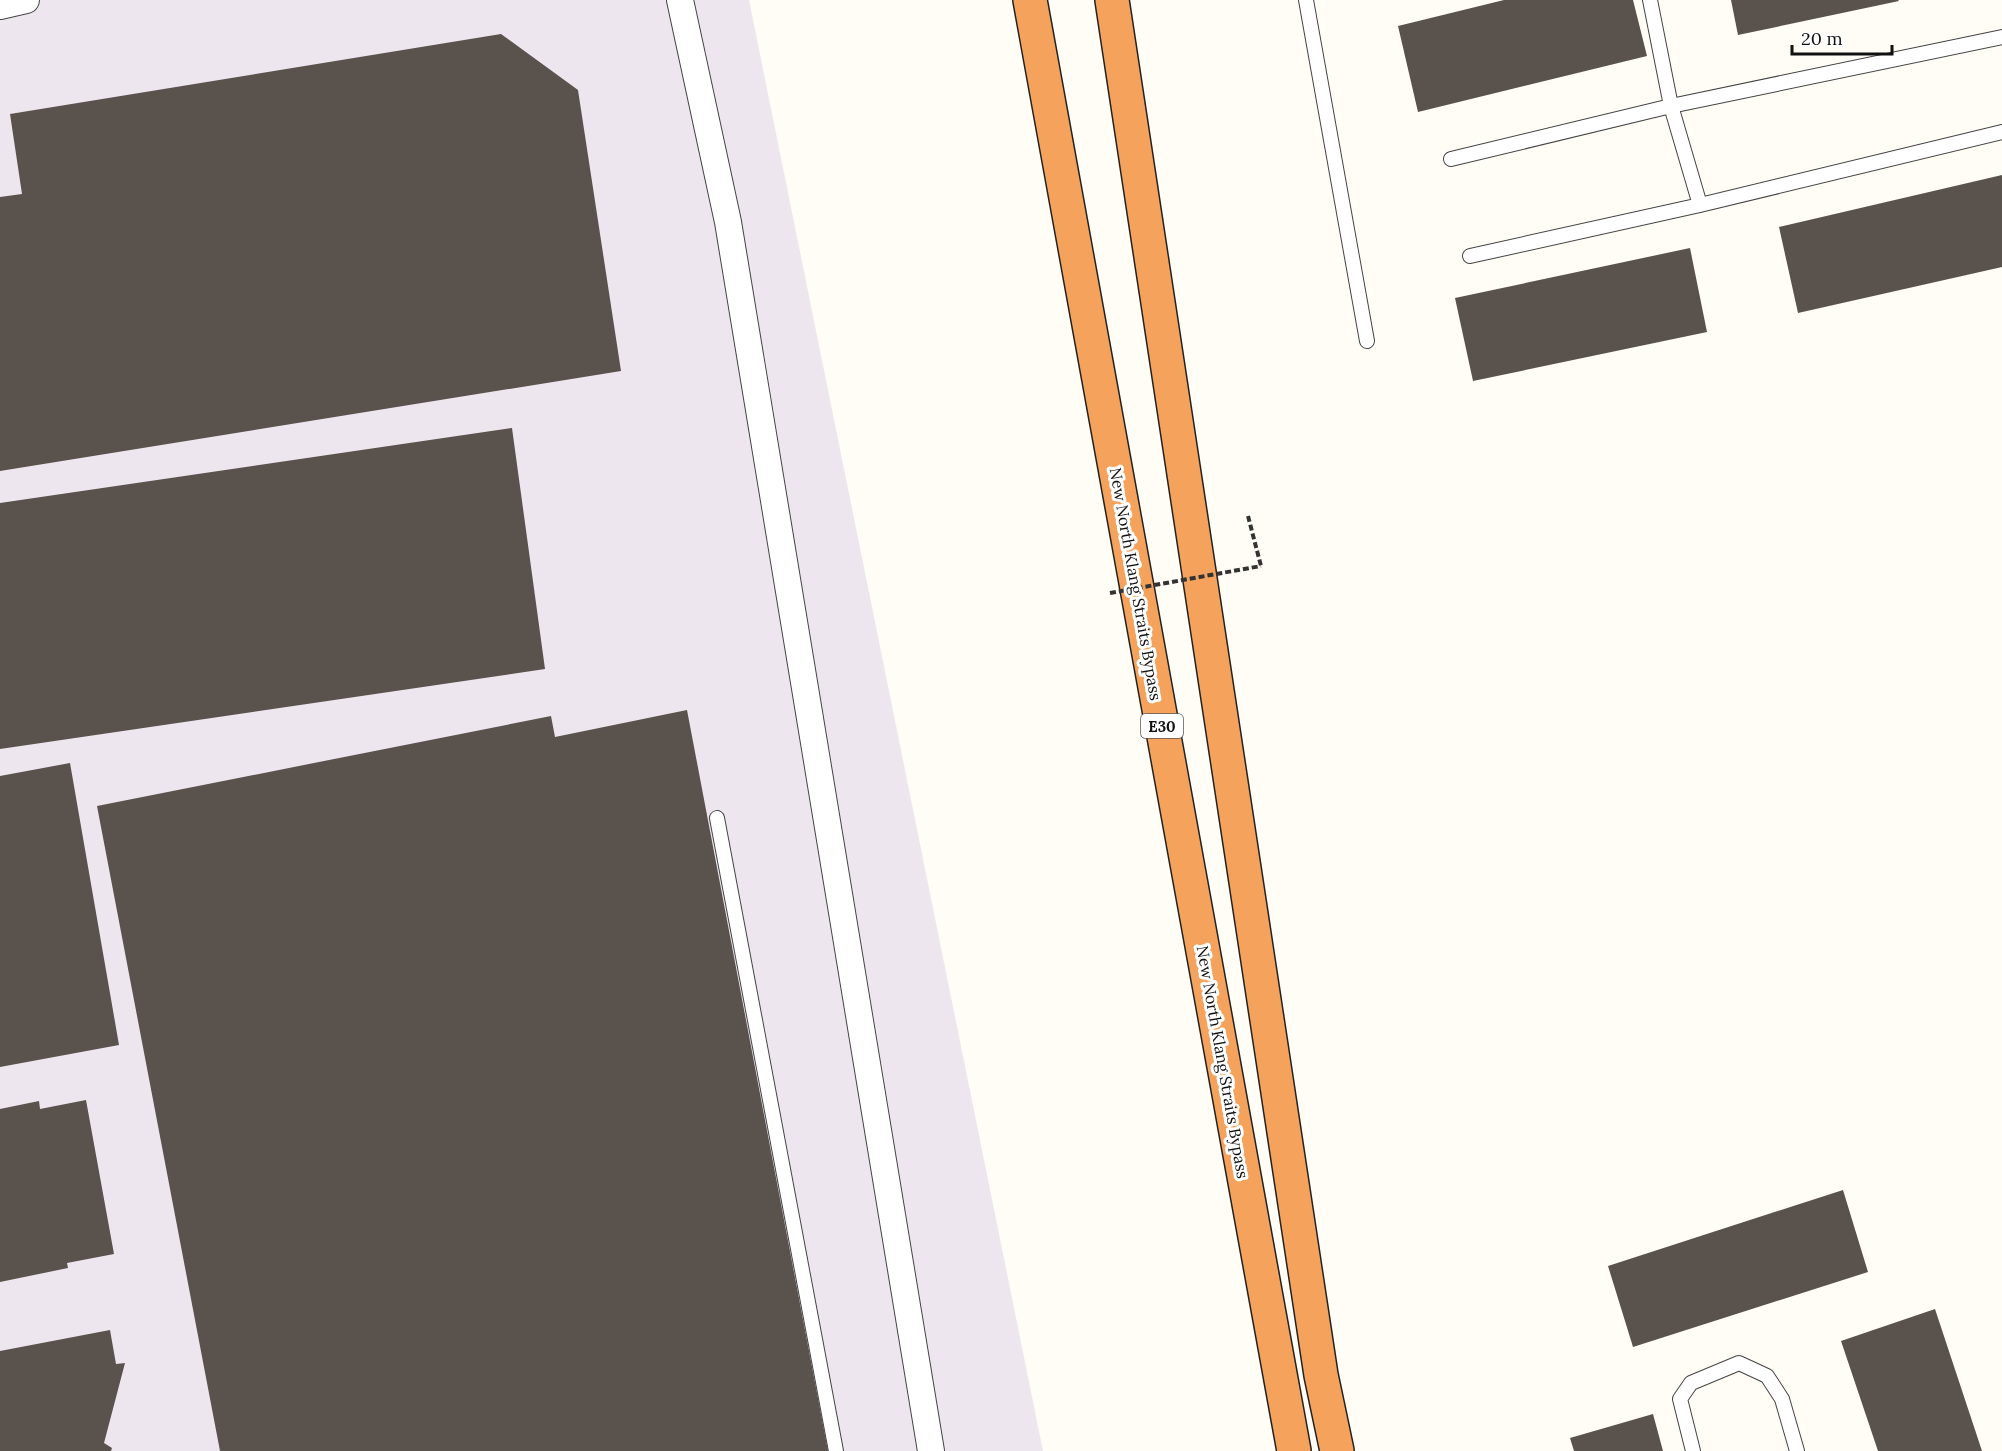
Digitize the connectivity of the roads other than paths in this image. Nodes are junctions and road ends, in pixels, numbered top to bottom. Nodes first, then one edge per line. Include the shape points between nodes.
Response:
1 (26, 0) edge
2 (680, 0) edge
3 (1030, 0) edge
4 (1112, 0) edge
5 (1306, 0) edge
6 (1650, 0) edge
7 (0, 6) edge
8 (2002, 37) edge
9 (1671, 106) junction
10 (2002, 132) edge
11 (1451, 159) dead end
12 (1700, 205) junction
13 (1470, 256) dead end
14 (1367, 341) dead end
15 (717, 818) dead end
16 (836, 1451) edge
17 (931, 1451) edge
18 (1294, 1451) edge
19 (1337, 1451) edge
20 (1694, 1451) edge
21 (1797, 1451) edge

1 - 7 street
2 - 17 street via 728,222
3 - 18 highway, New North Klang Straits Bypass / E30
4 - 19 highway via 1321,1375
5 - 14 lane
6 - 9 lane
8 - 9 lane
9 - 11 lane
9 - 12 lane
10 - 12 lane
12 - 13 lane
15 - 16 lane
20 - 21 lane via 1680,1399 1691,1383 1739,1363 1767,1376 1782,1399

